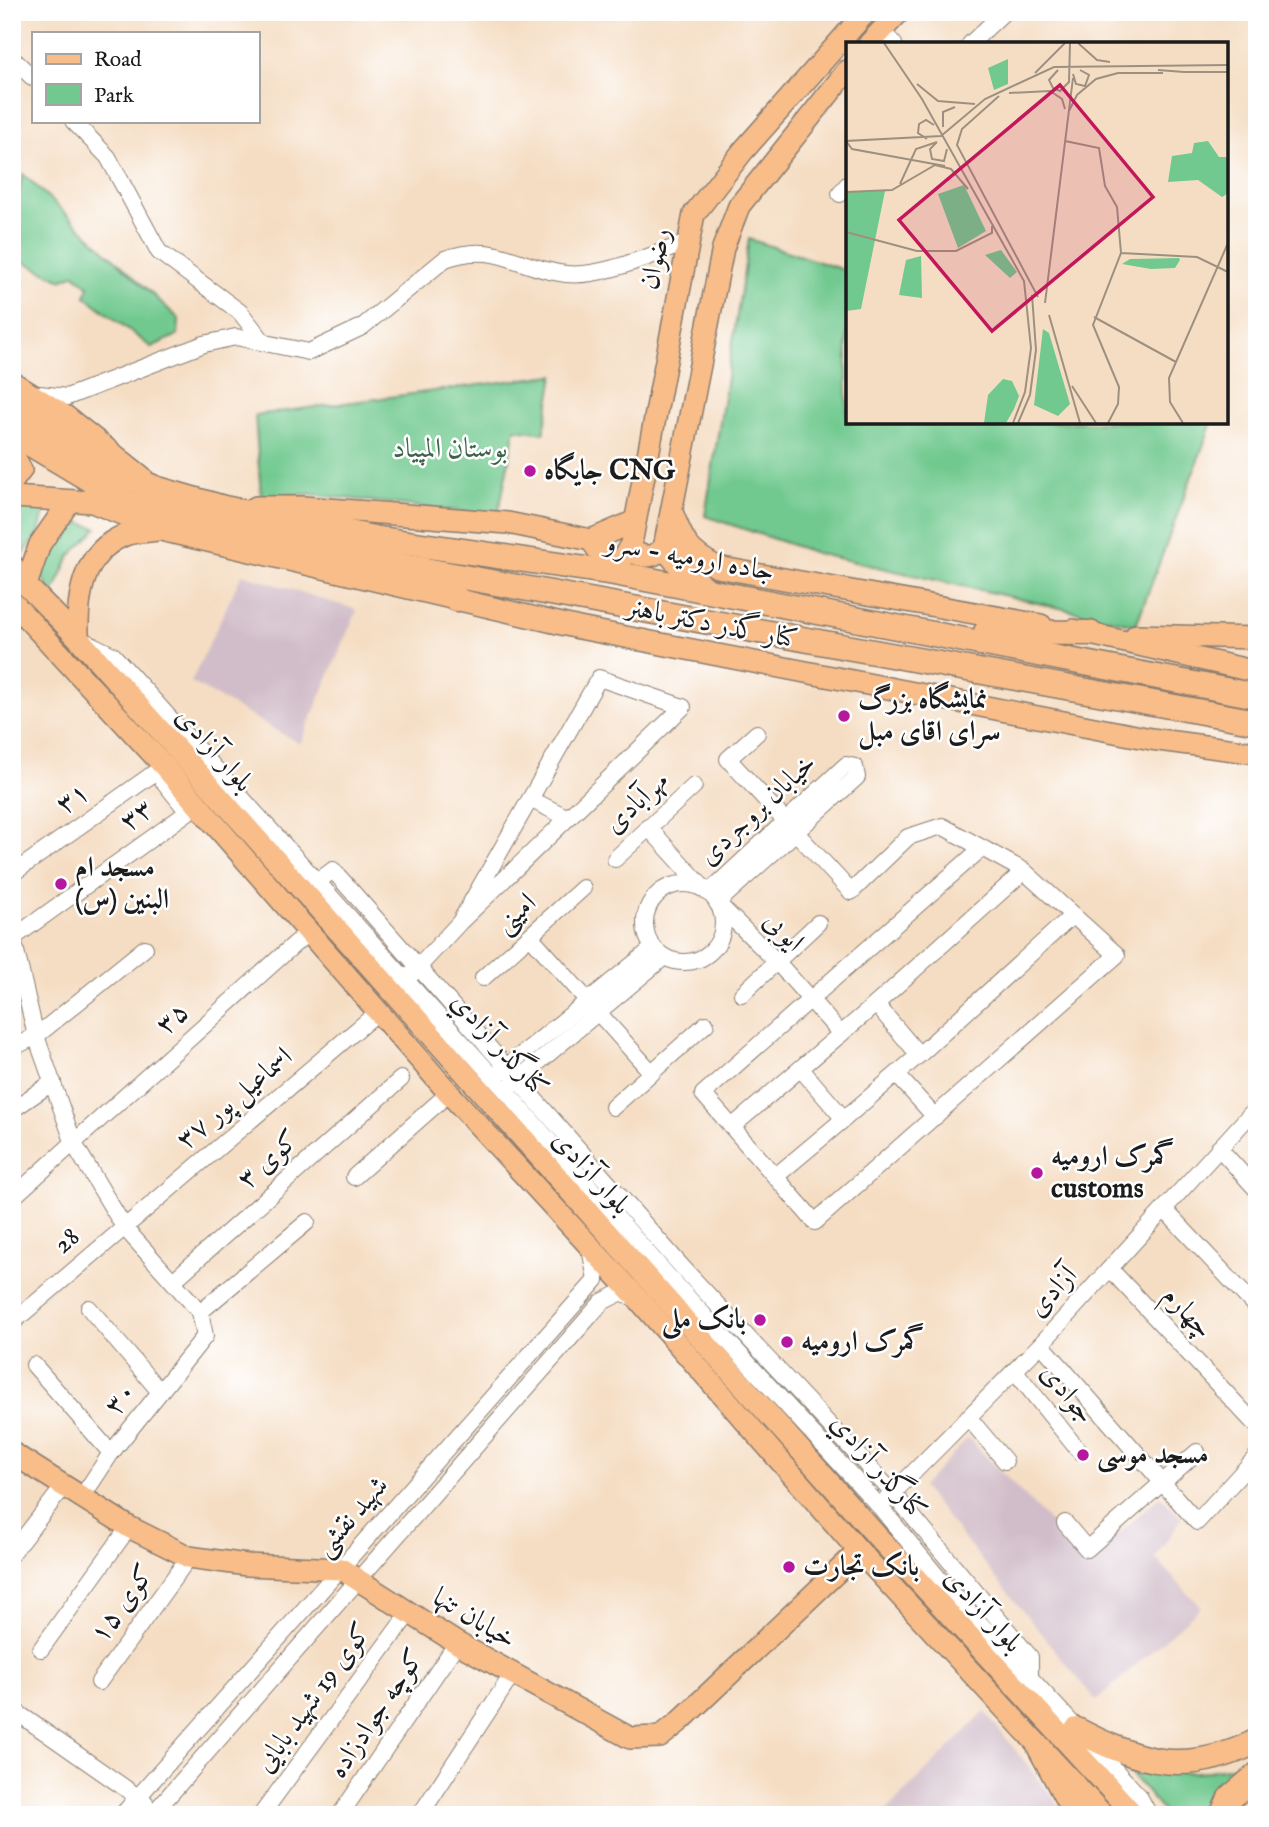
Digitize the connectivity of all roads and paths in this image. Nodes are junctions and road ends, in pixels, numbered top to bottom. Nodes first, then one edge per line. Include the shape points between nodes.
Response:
1 (866, 12) edge
2 (899, 12) edge
3 (1004, 12) edge
4 (881, 39) edge
5 (972, 42) edge
6 (12, 58) edge
7 (846, 72) edge
8 (32, 77) edge
9 (74, 122) edge
10 (687, 243) junction
11 (262, 340) junction
12 (18, 394) edge
13 (66, 406) junction
14 (12, 433) edge
15 (158, 489) junction
16 (12, 497) edge
17 (70, 500) junction
18 (224, 508) junction
19 (672, 512) junction
20 (633, 522) junction
21 (166, 524) junction
22 (591, 540) junction
23 (631, 544) junction
24 (664, 548) junction
25 (370, 560) junction
26 (12, 565) edge
27 (614, 573) junction
28 (26, 585) junction
29 (712, 592) junction
30 (457, 599) junction
31 (12, 602) edge
32 (926, 632) junction
33 (1090, 633) junction
34 (78, 638) junction
35 (1257, 638) edge
36 (1257, 672) edge
37 (1257, 694) edge
38 (1132, 700) junction
39 (1257, 722) edge
40 (757, 733) dead end
41 (1257, 740) edge
42 (1257, 753) edge
43 (160, 769) junction
44 (694, 786) dead end
45 (530, 799) junction
46 (568, 818) junction
47 (791, 825) junction
48 (648, 827) junction
49 (982, 848) junction
50 (615, 859) dead end
51 (1024, 871) junction
52 (12, 874) edge
53 (317, 883) junction
54 (583, 888) dead end
55 (713, 898) junction
56 (1073, 915) junction
57 (460, 922) junction
58 (818, 923) dead end
59 (307, 932) junction
60 (13, 936) edge
61 (531, 937) junction
62 (145, 948) dead end
63 (658, 953) junction
64 (777, 962) junction
65 (15, 963) edge
66 (418, 968) junction
67 (483, 978) dead end
68 (405, 981) junction
69 (742, 994) dead end
70 (810, 999) junction
71 (876, 1004) junction
72 (594, 1007) junction
73 (379, 1012) junction
74 (706, 1024) dead end
75 (841, 1034) junction
76 (36, 1036) junction
77 (12, 1048) edge
78 (919, 1055) junction
79 (506, 1066) junction
80 (801, 1069) junction
81 (652, 1073) junction
82 (897, 1075) junction
83 (401, 1079) dead end
84 (518, 1079) junction
85 (53, 1082) junction
86 (492, 1090) junction
87 (449, 1093) junction
88 (613, 1107) dead end
89 (1257, 1107) edge
90 (12, 1111) edge
91 (935, 1117) junction
92 (844, 1119) junction
93 (733, 1126) junction
94 (74, 1144) junction
95 (1219, 1148) junction
96 (776, 1176) junction
97 (354, 1177) dead end
98 (1257, 1190) edge
99 (12, 1198) edge
100 (1164, 1209) junction
101 (307, 1222) dead end
102 (124, 1227) junction
103 (589, 1245) junction
104 (1110, 1269) junction
105 (596, 1280) junction
106 (173, 1281) junction
107 (610, 1297) junction
108 (641, 1302) junction
109 (89, 1308) dead end
110 (1257, 1308) edge
111 (200, 1312) junction
112 (12, 1323) edge
113 (1041, 1344) junction
114 (34, 1365) dead end
115 (1015, 1370) junction
116 (792, 1383) junction
117 (160, 1392) junction
118 (780, 1396) junction
119 (968, 1417) junction
120 (1254, 1423) dead end
121 (1079, 1451) dead end
122 (1197, 1452) dead end
123 (12, 1453) edge
124 (111, 1453) junction
125 (1257, 1456) edge
126 (1005, 1461) dead end
127 (1161, 1483) junction
128 (73, 1491) junction
129 (892, 1492) junction
130 (880, 1507) junction
131 (1065, 1523) dead end
132 (129, 1527) junction
133 (859, 1551) junction
134 (12, 1553) edge
135 (189, 1558) junction
136 (956, 1568) junction
137 (350, 1574) junction
138 (942, 1581) junction
139 (409, 1613) junction
140 (457, 1643) junction
141 (41, 1649) dead end
142 (512, 1675) junction
143 (1030, 1680) junction
144 (99, 1682) dead end
145 (12, 1709) edge
146 (1077, 1730) junction
147 (1257, 1741) edge
148 (1040, 1748) junction
149 (1257, 1775) edge
150 (139, 1797) junction
151 (154, 1813) edge
152 (122, 1815) edge
153 (261, 1815) edge
154 (340, 1815) edge
155 (420, 1815) edge
156 (1076, 1815) edge
157 (1103, 1815) edge
158 (1134, 1815) edge
159 (1149, 1815) edge
160 (1222, 1815) edge

1 - 10 main road, رضوان via 704,199 694,214
2 - 4 main road
3 - 5 street
6 - 8 street
7 - 19 main road via 738,206 728,230
9 - 11 street via 108,158 159,252 240,312
10 - 11 street via 593,272 566,274 478,250 460,254 445,259 341,340 309,352
10 - 20 main road, رضوان
11 - 13 street via 236,337 204,344
12 - 13 main road
12 - 15 highway, جاده ارومیه - سرو via 116,472
13 - 15 main road
14 - 21 highway, جاده ارومیه - سرو
15 - 18 highway, جاده ارومیه - سرو
16 - 17 main road
17 - 21 main road
17 - 28 main road via 40,544
18 - 22 main road via 303,507 494,522
18 - 27 highway, جاده ارومیه - سرو via 374,538
19 - 24 main road
19 - 33 main road via 684,543 717,567
20 - 22 main road
20 - 23 main road, رضوان
21 - 25 highway, جاده ارومیه - سرو
21 - 30 main road, کنار گذر دکتر باهنر
21 - 34 main road via 125,535 92,563 77,600
22 - 27 main road
23 - 24 main road via 645,557
23 - 27 main road, رضوان
24 - 29 main road
25 - 30 highway
25 - 38 highway, جاده ارومیه - سرو
26 - 28 main road, بلوار آزادی
27 - 29 highway, جاده ارومیه - سرو
28 - 34 main road, بلوار آزادی
29 - 32 highway, جاده ارومیه - سرو
30 - 42 main road, کنار گذر دکتر باهنر via 579,628 1151,738
31 - 43 main road, بلوار آزادی
32 - 33 highway
32 - 37 highway, جاده ارومیه - سرو
33 - 35 main road
33 - 36 main road
34 - 53 street, کنارگذر آزادي via 113,655
34 - 86 main road, بلوار آزادی
38 - 39 highway, جاده ارومیه - سرو
38 - 41 highway
40 - 47 street via 728,759
43 - 52 street, ۳۱
43 - 59 main road, بلوار آزادی
43 - 60 street, ۳۳ via 188,812
44 - 48 street, مهرآبادی
45 - 46 street
45 - 46 street via 599,678 683,707
45 - 57 street
46 - 57 street
47 - 49 street via 851,892 908,837 942,826
47 - 55 street, خیابان بروجردی
48 - 50 street, مهرآبادی
48 - 55 street, ایوبی
49 - 51 street
49 - 70 street
51 - 56 street
51 - 71 street
53 - 66 street via 333,870
53 - 68 street, کنارگذر آزادي
54 - 61 street, امینی
55 - 63 street via 722,928 711,951 689,962
55 - 63 street via 685,884 672,886 652,901 645,925
55 - 64 street, ایوبی
56 - 78 street
56 - 91 street via 1117,955
57 - 66 street
58 - 64 street
59 - 73 main road, بلوار آزادی
59 - 94 street, ۳۵
60 - 65 street
61 - 67 street, امینی
61 - 72 street
62 - 76 street
63 - 72 street
64 - 69 street
64 - 70 street, ایوبی
65 - 76 street
66 - 68 street
66 - 79 street
68 - 86 street, کنارگذر آزادي
70 - 75 street, ایوبی
70 - 93 street via 703,1094
71 - 75 street
71 - 78 street
72 - 79 street
72 - 81 street
72 - 84 street
73 - 87 main road, بلوار آزادی
73 - 102 street, اسماعیل پور ۳۷
74 - 81 street
75 - 80 street
76 - 77 street
76 - 85 street
78 - 82 street
79 - 84 street
79 - 86 street
80 - 92 street
80 - 93 street
81 - 88 street
82 - 91 street
82 - 92 street
83 - 106 street, کوی ۳
84 - 86 street
84 - 116 street via 683,1268
85 - 90 street
85 - 94 street
86 - 118 street, کنارگذر آزادي
86 - 158 main road, بلوار آزادی via 876,1535
87 - 97 street
87 - 103 main road, بلوار آزادی
89 - 95 street, آزادی
91 - 96 street via 816,1222
92 - 96 street
93 - 96 street
94 - 99 street, ۳۵
94 - 102 street
95 - 98 street
95 - 100 street, آزادی
100 - 104 street, آزادی
100 - 110 street
101 - 111 street
102 - 106 street
102 - 112 street, 28
103 - 105 street
103 - 108 main road, بلوار آزادی
104 - 113 street, آزادی
104 - 120 street, چهارم
105 - 107 street via 604,1281
105 - 137 street, شهید نقشی
106 - 111 street
107 - 108 street via 622,1292
107 - 137 street, شهید نقشی
108 - 133 main road, بلوار آزادی
109 - 117 street
111 - 117 street, ۳۰ via 205,1336
113 - 115 street, آزادی
113 - 127 street
114 - 124 street
115 - 119 street, آزادی
115 - 121 street, جوادی
116 - 118 street
116 - 129 street
117 - 124 street, ۳۰
118 - 130 street, کنارگذر آزادي
119 - 126 street
119 - 129 street, آزادی
122 - 127 street
123 - 128 main road
124 - 128 street, ۳۰
125 - 127 street via 1197,1522
127 - 131 street via 1087,1549
128 - 132 main road
128 - 134 street, ۳۰
129 - 130 street, آزادی
129 - 136 street
130 - 138 street, کنارگذر آزادي
132 - 135 main road
132 - 141 street
133 - 142 main road, خیابان تنها via 660,1737 630,1738
133 - 148 main road, بلوار آزادی
135 - 137 main road
135 - 144 street, کوی ۱۵
136 - 138 street
136 - 143 street via 1030,1657
137 - 139 main road, خیابان تنها
137 - 150 street, شهید نقشی
137 - 151 street, شهید نقشی
138 - 143 street, کنارگذر آزادي
139 - 140 main road, خیابان تنها
139 - 153 street, کوی 19 شهید بابایی
140 - 142 main road, خیابان تنها
140 - 154 street, کوچه جوادزاده
142 - 155 street
143 - 146 street, کنارگذر آزادي
145 - 150 street
146 - 147 highway via 1118,1751 1162,1763 1232,1754
146 - 159 street, کنارگذر آزادي via 1139,1796
148 - 156 highway
148 - 157 main road, بلوار آزادی
149 - 160 highway via 1230,1798
150 - 151 street
150 - 152 street, شهید نقشی

